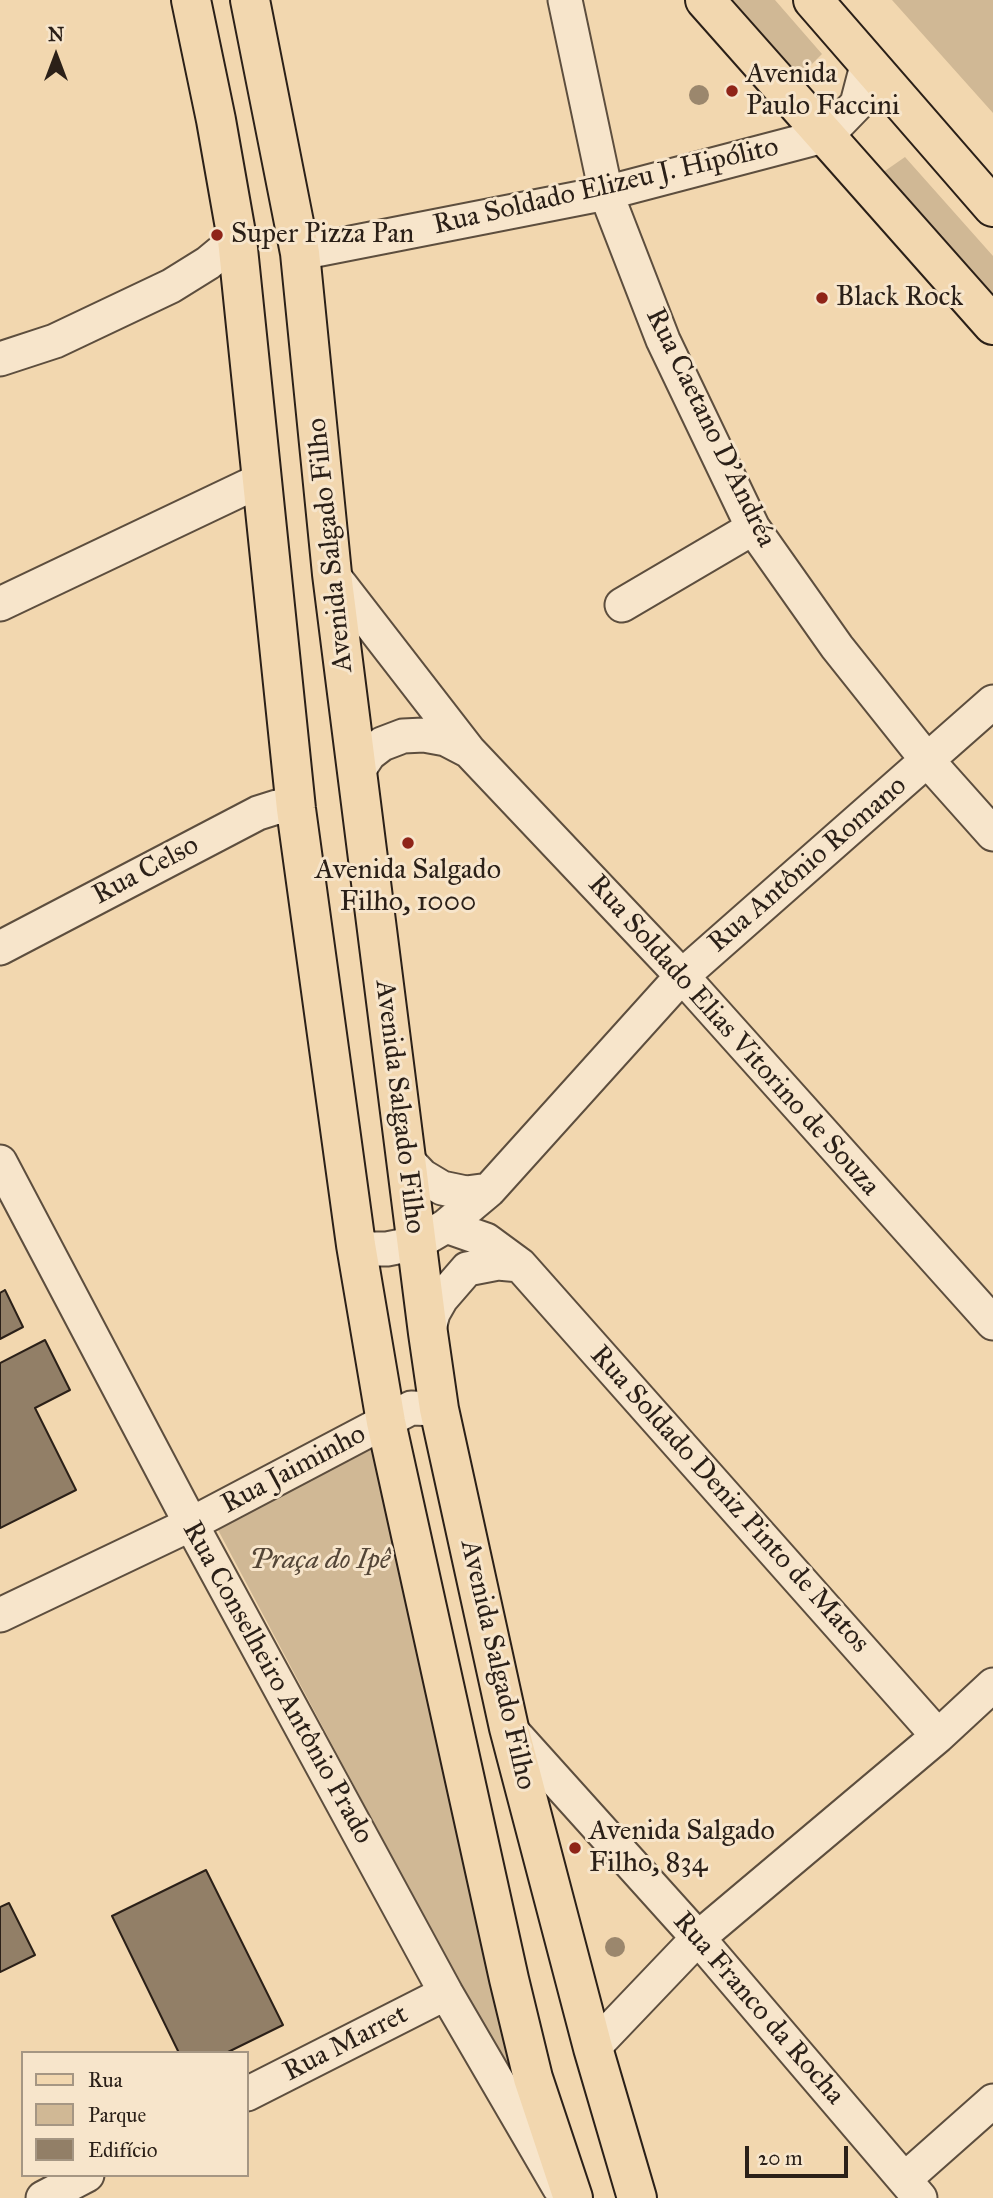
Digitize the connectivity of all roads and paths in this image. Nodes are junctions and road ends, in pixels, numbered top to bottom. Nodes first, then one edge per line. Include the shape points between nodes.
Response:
1 (191, 0) edge
2 (250, 0) edge
3 (565, 0) edge
4 (705, 0) edge
5 (813, 0) edge
6 (868, 62) junction
7 (827, 135) junction
8 (606, 193) junction
9 (993, 206) edge
10 (237, 239) junction
11 (300, 253) junction
12 (993, 325) edge
13 (0, 359) edge
14 (263, 479) junction
15 (752, 528) junction
16 (332, 574) junction
17 (0, 604) edge
18 (622, 605) dead end
19 (993, 702) edge
20 (469, 751) junction
21 (927, 760) junction
22 (357, 772) junction
23 (296, 809) junction
24 (993, 834) edge
25 (0, 948) edge
26 (682, 976) junction
27 (406, 1159) junction
28 (0, 1163) edge
29 (489, 1191) junction
30 (431, 1235) junction
31 (356, 1245) junction
32 (520, 1265) junction
33 (993, 1323) edge
34 (428, 1334) junction
35 (439, 1409) junction
36 (386, 1422) junction
37 (191, 1524) junction
38 (0, 1615) edge
39 (993, 1685) edge
40 (509, 1728) junction
41 (938, 1736) junction
42 (698, 1938) junction
43 (446, 1993) junction
44 (593, 2048) junction
45 (248, 2093) edge
46 (993, 2101) edge
47 (83, 2177) edge
48 (912, 2189) edge
49 (43, 2198) edge
50 (565, 2198) edge
51 (573, 2198) edge
52 (637, 2198) edge

1 - 10 main road, Avenida Salgado Filho
2 - 11 main road, Avenida Salgado Filho
3 - 8 street, Rua Caetano D'Andréa
4 - 7 main road
5 - 6 main road
6 - 7 street via 857,104
6 - 9 main road
7 - 8 street, Rua Soldado Elizeu J. Hipólito
7 - 12 main road
8 - 11 street, Rua Soldado Elizeu J. Hipólito
8 - 15 street, Rua Caetano D'Andréa via 663,340
10 - 13 street via 171,286 55,341
10 - 14 main road, Avenida Salgado Filho
11 - 16 main road, Avenida Salgado Filho
14 - 17 street
14 - 23 main road, Avenida Salgado Filho
15 - 18 street
15 - 21 street, Rua Caetano D'Andréa via 837,647
16 - 20 street, Rua Soldado Elias Vitorino de Souza
16 - 22 main road, Avenida Salgado Filho
19 - 21 street, Rua Antônio Romano
20 - 22 street, Rua Soldado Elias Vitorino de Souza via 446,739 404,736 382,744
20 - 26 street, Rua Soldado Elias Vitorino de Souza
21 - 24 street, Rua Caetano D'Andréa
21 - 26 street, Rua Antônio Romano
22 - 27 main road, Avenida Salgado Filho
23 - 25 street, Rua Celso via 277,807 258,813
23 - 31 main road, Avenida Salgado Filho
26 - 29 street, Rua Antônio Romano
26 - 33 street, Rua Soldado Elias Vitorino de Souza
27 - 29 street via 442,1188
27 - 30 main road, Avenida Salgado Filho
28 - 37 street, Rua Conselheiro Antônio Prado
29 - 30 street, Rua Antônio Romano
30 - 31 street, Rua Antônio Romano via 387,1249
30 - 32 street, Rua Soldado Deniz Pinto de Matos via 486,1240
30 - 34 main road, Avenida Salgado Filho
31 - 36 main road, Avenida Salgado Filho
32 - 34 street via 498,1263 467,1269 441,1299
32 - 41 street, Rua Soldado Deniz Pinto de Matos
34 - 35 main road, Avenida Salgado Filho
35 - 36 street, Rua Jaiminho via 411,1408
35 - 40 main road, Avenida Salgado Filho
36 - 37 street, Rua Jaiminho
36 - 51 main road, Avenida Salgado Filho via 509,1979 533,2078
37 - 38 street, Rua Jaiminho
37 - 43 street, Rua Conselheiro Antônio Prado
39 - 41 street
40 - 42 street, Rua Franco da Rocha
40 - 44 main road, Avenida Salgado Filho
41 - 42 street
42 - 44 street
42 - 48 street, Rua Franco da Rocha
43 - 45 street, Rua Marret
43 - 50 street, Rua Conselheiro Antônio Prado
44 - 52 main road, Avenida Salgado Filho
46 - 48 street
47 - 49 street

